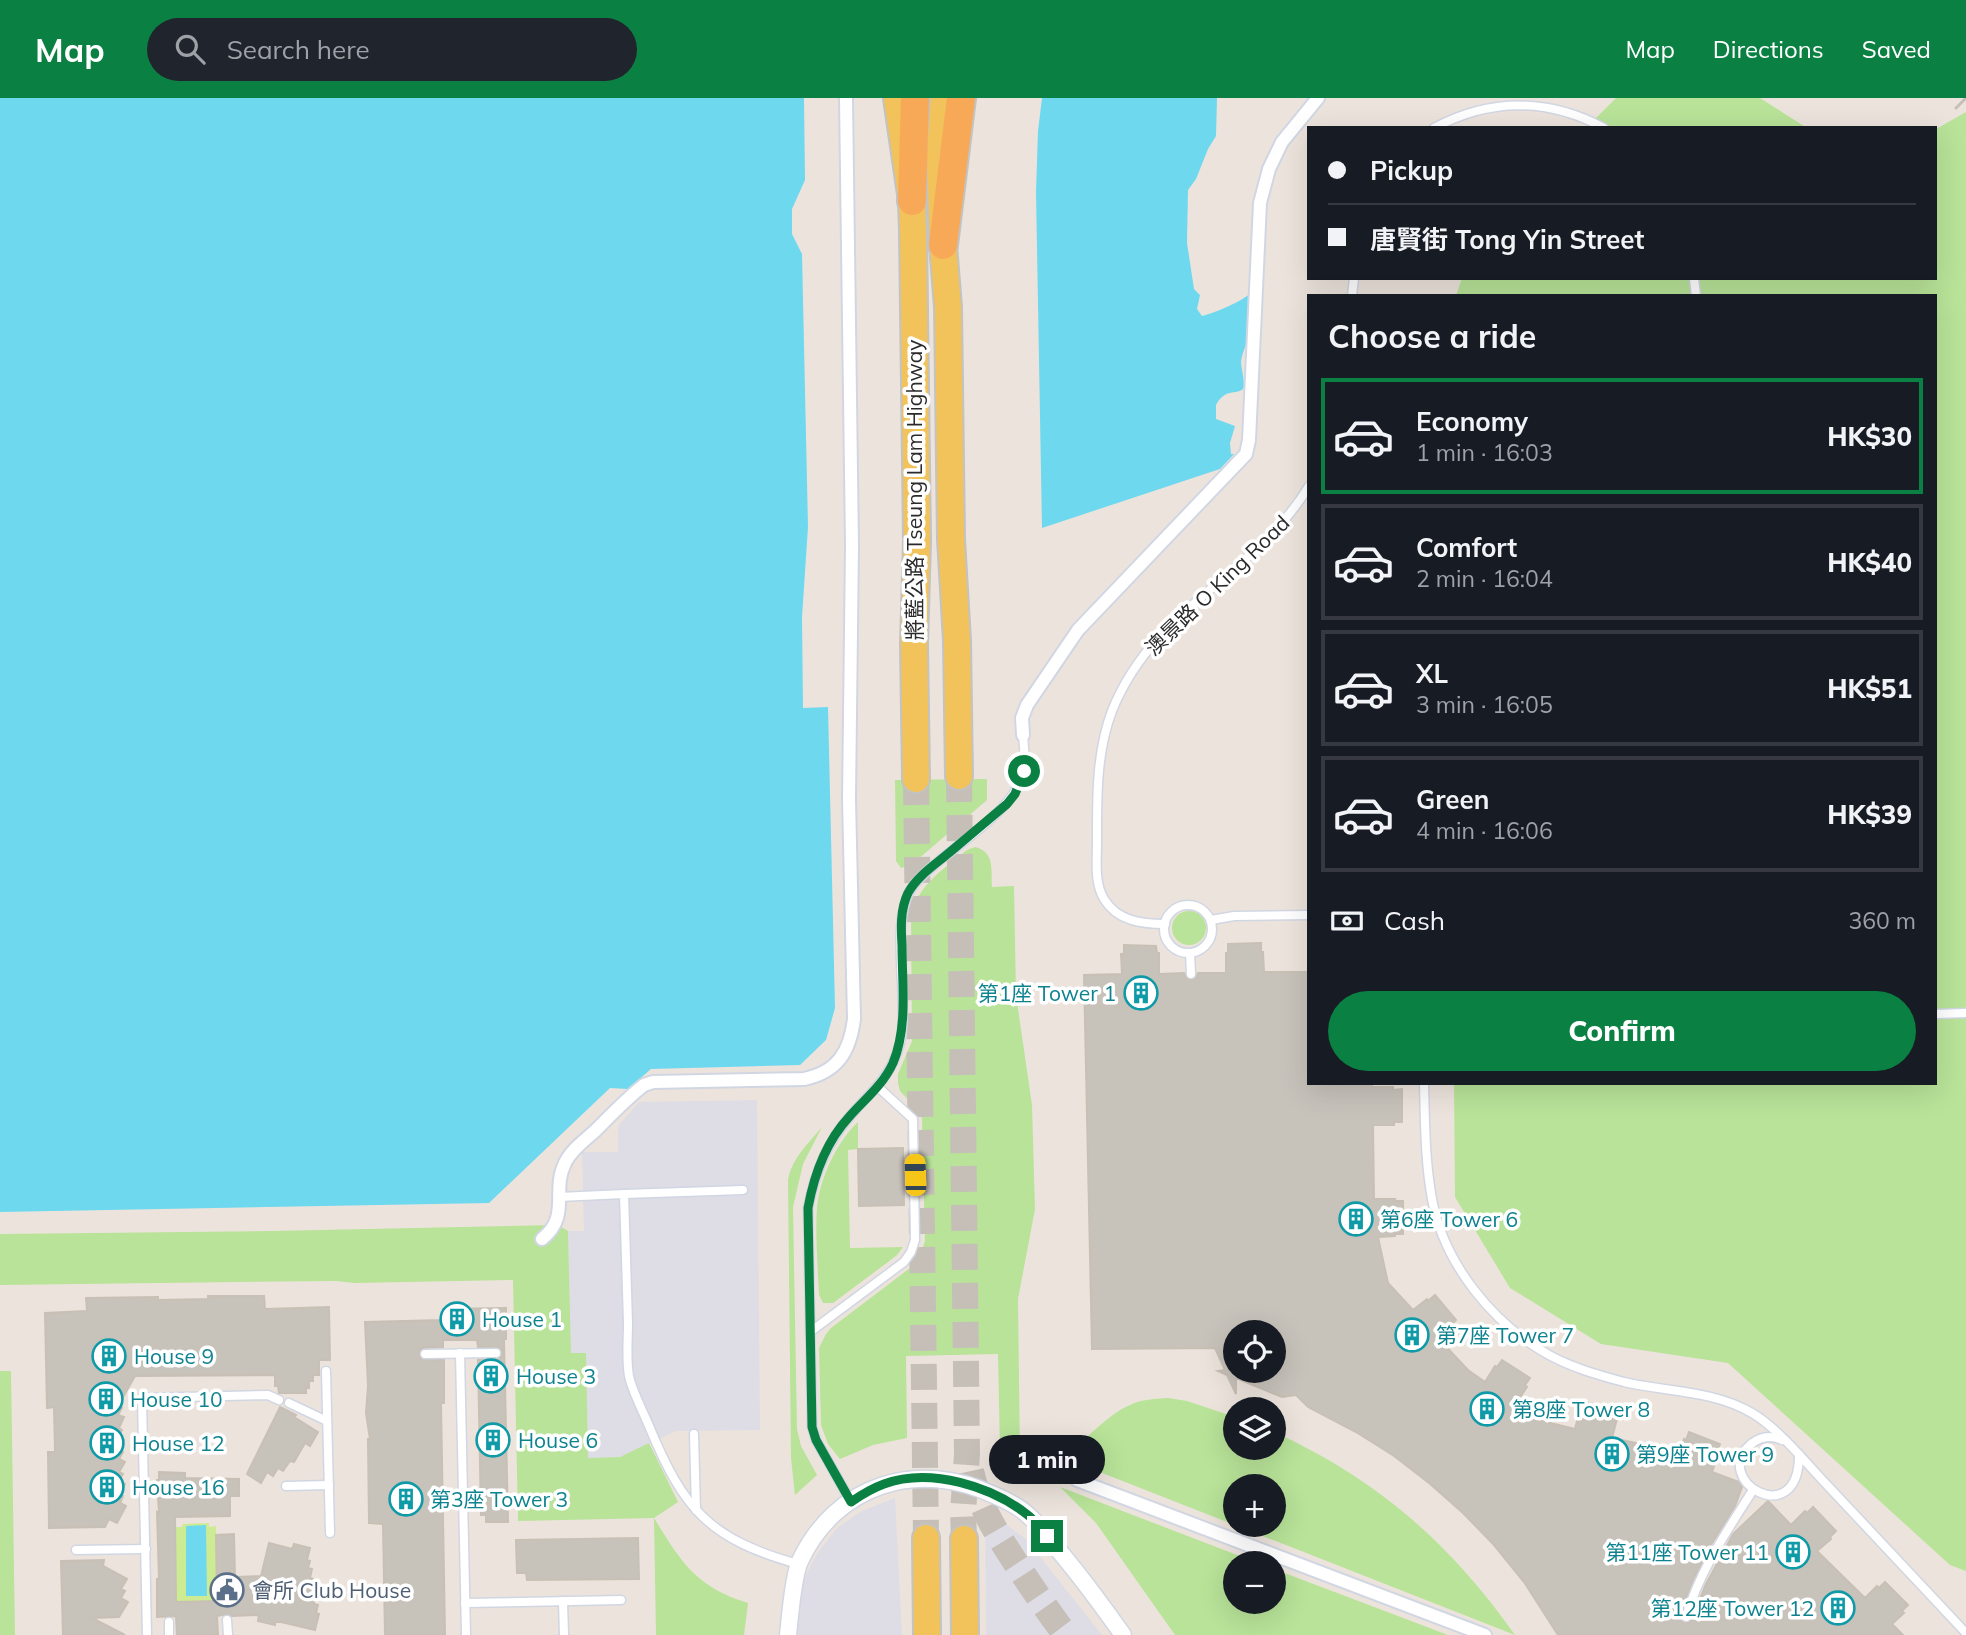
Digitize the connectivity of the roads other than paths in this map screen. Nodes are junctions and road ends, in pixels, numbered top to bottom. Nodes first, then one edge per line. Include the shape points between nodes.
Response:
1 (846, 98) edge
2 (897, 98) edge
3 (915, 98) edge
4 (944, 98) edge
5 (961, 98) edge
6 (1318, 98) edge
7 (1438, 126) edge
8 (1600, 126) edge
9 (912, 201) junction
10 (943, 245) junction
11 (1307, 489) edge
12 (1023, 736) joint
13 (959, 776) tunnel mouth
14 (916, 779) tunnel mouth
15 (1307, 915) edge
16 (1211, 920) junction
17 (1165, 924) junction
18 (1190, 953) junction
19 (1191, 974) dead end
20 (1966, 1013) edge
21 (1937, 1014) edge
22 (1424, 1085) edge
23 (878, 1087) junction
24 (743, 1190) dead end
25 (624, 1194) junction
26 (559, 1196) junction
27 (542, 1239) dead end
28 (810, 1332) junction
29 (460, 1353) junction
30 (496, 1353) dead end
31 (425, 1354) dead end
32 (326, 1371) dead end
33 (279, 1400) dead end
34 (289, 1403) dead end
35 (327, 1421) junction
36 (694, 1434) dead end
37 (1787, 1442) junction
38 (1800, 1455) junction
39 (1077, 1480) dead end
40 (329, 1485) junction
41 (286, 1486) dead end
42 (1753, 1490) junction
43 (851, 1502) junction
44 (696, 1510) junction
45 (330, 1532) dead end
46 (926, 1538) tunnel mouth
47 (964, 1539) tunnel mouth
48 (146, 1549) junction
49 (76, 1550) dead end
50 (798, 1564) junction
51 (621, 1600) dead end
52 (563, 1601) junction
53 (465, 1603) junction
54 (1686, 1617) dead end
55 (227, 1620) dead end
56 (169, 1622) dead end
57 (1966, 1633) edge
58 (147, 1635) edge
59 (169, 1635) edge
60 (228, 1635) edge
61 (466, 1635) edge
62 (564, 1635) edge
63 (788, 1635) edge
64 (927, 1635) edge
65 (965, 1635) edge
66 (1123, 1635) edge
67 (1485, 1635) edge

1 - 26 street via 852,1034 841,1058 820,1076 644,1085 566,1159
2 - 9 main road, 將藍公路 Tseung Lam Highway
3 - 9 highway
4 - 10 main road, 將藍公路 Tseung Lam Highway via 940,154
5 - 10 highway
6 - 12 street via 1282,142 1260,203 1248,451 1078,630 1027,705
7 - 8 lane via 1469,110 1524,102 1567,110
9 - 14 main road, 將藍公路 Tseung Lam Highway
10 - 13 main road, 將藍公路 Tseung Lam Highway
11 - 17 lane, 澳景路 O King Road via 1264,542 1159,637 1118,697 1106,729 1097,804 1100,890 1109,906 1124,916 1144,924
12 - 23 lane via 1024,771 1015,794 920,877 908,894 902,915 900,1042
15 - 16 lane
16 - 17 lane via 1201,908 1187,905 1173,911
16 - 18 lane via 1209,942
17 - 18 lane via 1171,945
18 - 19 lane
20 - 21 lane
22 - 37 lane via 1432,1202 1444,1240 1488,1307 1550,1356 1625,1382 1729,1402 1754,1414
23 - 28 lane via 836,1134 811,1189
23 - 28 lane via 912,1119 915,1240 904,1262
24 - 25 lane
25 - 26 lane
25 - 44 lane via 629,1377 655,1440
26 - 27 street via 557,1221
28 - 43 lane via 812,1427
29 - 30 lane
29 - 31 lane
29 - 53 lane
32 - 35 lane
33 - 48 lane via 268,1395 142,1398
34 - 35 lane
35 - 40 lane
36 - 44 lane
37 - 38 lane
37 - 42 lane via 1767,1437 1743,1454 1741,1474
38 - 42 lane via 1799,1471 1790,1488 1772,1496
38 - 57 lane
39 - 67 street
40 - 41 lane
40 - 45 lane
42 - 54 lane via 1703,1572
43 - 50 street via 821,1527
43 - 66 street via 885,1484 910,1479 945,1479 1002,1499 1030,1517
44 - 50 lane via 739,1543
46 - 64 main road
47 - 65 main road
48 - 49 lane
48 - 58 lane
50 - 63 street
51 - 52 lane
52 - 53 lane
52 - 62 lane
53 - 61 lane
55 - 60 lane
56 - 59 lane

